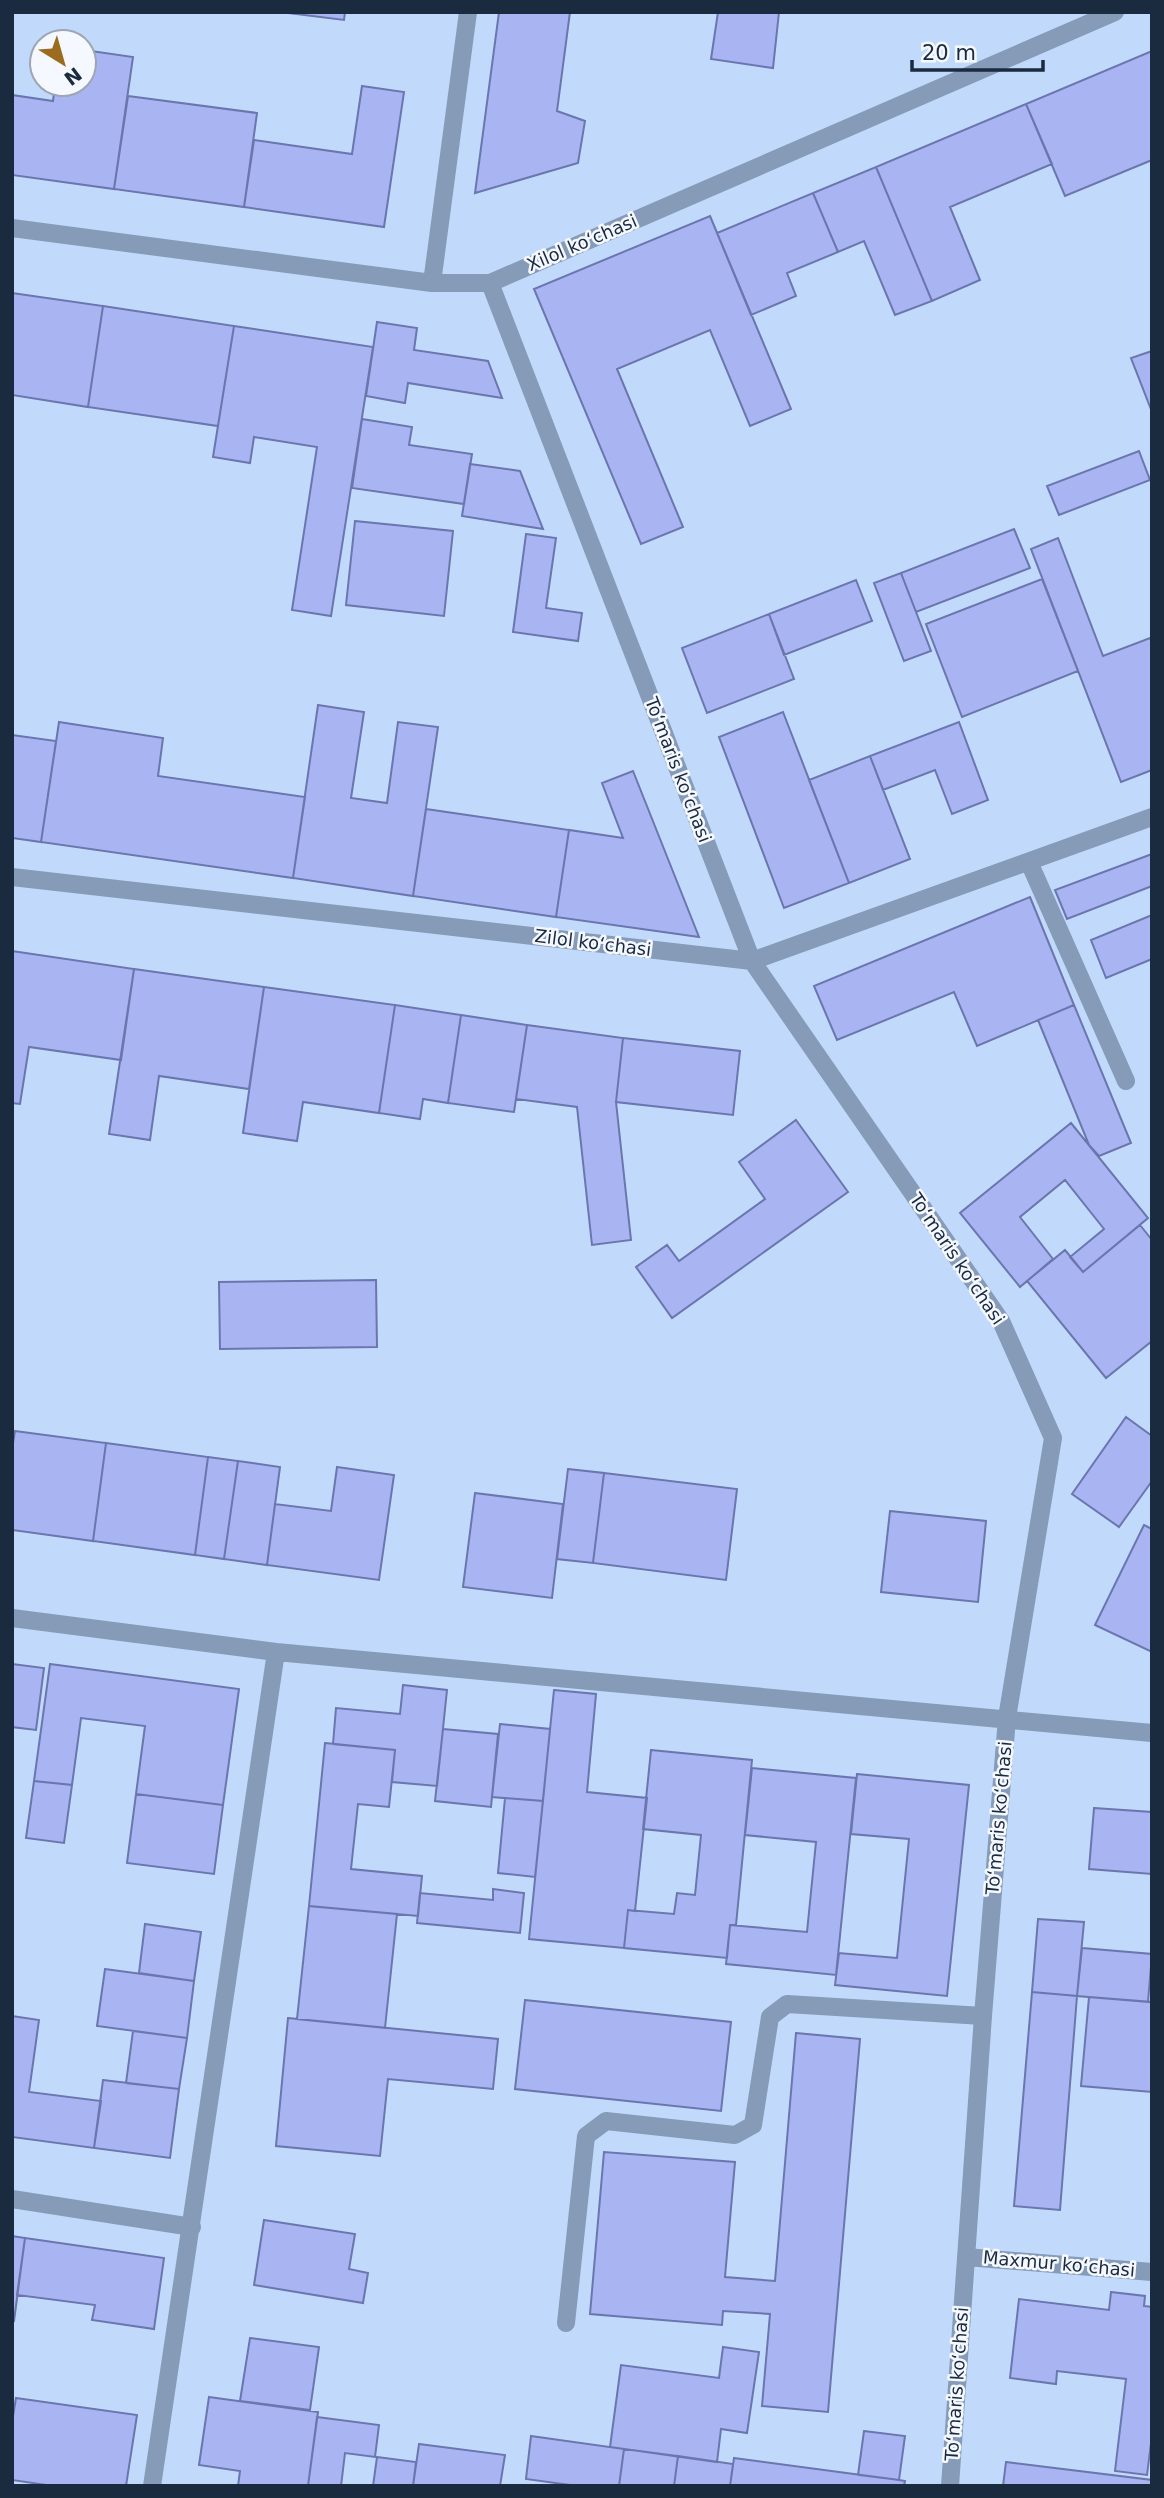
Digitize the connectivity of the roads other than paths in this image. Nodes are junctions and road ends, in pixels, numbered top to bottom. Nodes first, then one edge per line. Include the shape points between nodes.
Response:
1 (468, 12) edge
2 (1115, 12) edge
3 (12, 228) edge
4 (432, 283) junction
5 (489, 283) junction
6 (1152, 817) edge
7 (1029, 862) junction
8 (12, 877) edge
9 (752, 961) junction
10 (1126, 1080) dead end
11 (12, 1618) edge
12 (276, 1652) junction
13 (1007, 1718) junction
14 (1152, 1733) edge
15 (983, 2016) junction
16 (12, 2199) edge
17 (192, 2227) junction
18 (966, 2257) junction
19 (1152, 2272) edge
20 (566, 2323) dead end
21 (152, 2486) edge
22 (950, 2486) edge

1 - 4 street
2 - 5 street, Xilol koʻchasi
3 - 4 street, Xilol koʻchasi
4 - 5 street, Xilol koʻchasi
5 - 9 street, Toʻmaris koʻchasi
6 - 7 street, Zilol koʻchasi
7 - 9 street, Zilol koʻchasi
7 - 10 street
8 - 9 street, Zilol koʻchasi
9 - 13 street, Toʻmaris koʻchasi via 1000,1321 1053,1438
11 - 12 street
12 - 13 street
12 - 17 street
13 - 14 street
13 - 15 street, Toʻmaris koʻchasi
15 - 18 street, Toʻmaris koʻchasi
15 - 20 street via 787,2004 770,2017 753,2125 735,2135 606,2121 586,2136
16 - 17 street
17 - 21 street
18 - 19 street, Maxmur koʻchasi
18 - 22 street, Toʻmaris koʻchasi

